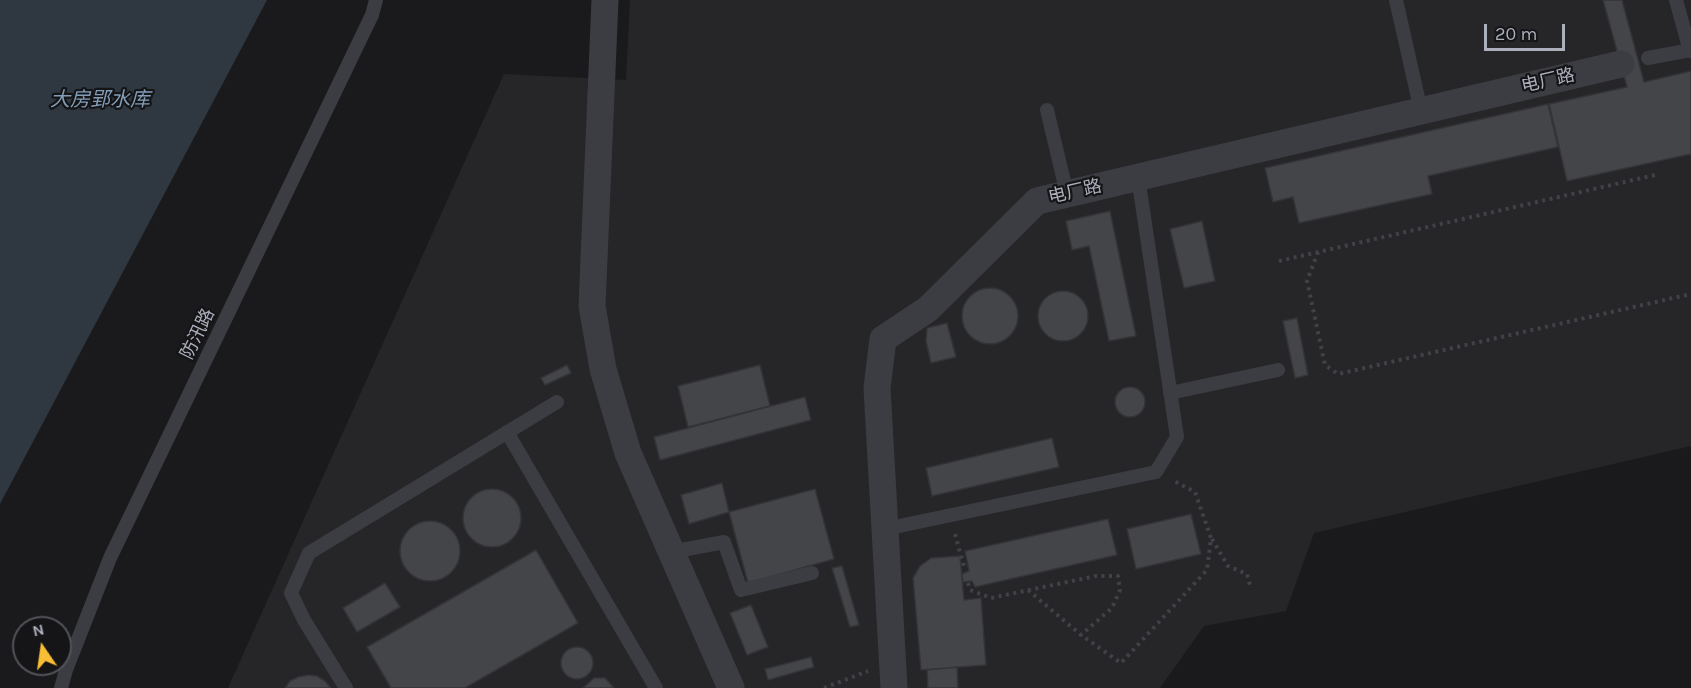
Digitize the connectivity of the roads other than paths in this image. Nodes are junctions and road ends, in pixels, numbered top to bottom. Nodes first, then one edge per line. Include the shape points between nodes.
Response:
1 (376, 0) edge
2 (605, 0) edge
3 (1396, 0) edge
4 (1676, 0) edge
5 (1690, 51) edge
6 (1648, 58) dead end
7 (1621, 64) dead end
8 (1047, 110) dead end
9 (1421, 111) junction
10 (1138, 177) junction
11 (1067, 194) junction
12 (1278, 370) dead end
13 (1170, 393) junction
14 (556, 402) dead end
15 (507, 432) junction
16 (885, 529) junction
17 (672, 552) junction
18 (812, 573) dead end
19 (893, 678) edge
20 (725, 686) edge
21 (61, 688) edge
22 (346, 688) edge
23 (656, 688) edge

1 - 21 lane, 防汛路 via 110,558
2 - 17 street via 592,306 603,369 628,453
3 - 9 lane
4 - 5 lane
5 - 6 lane
7 - 9 street, 电厂路
8 - 11 lane
9 - 10 street, 电厂路
10 - 11 street, 电厂路
10 - 13 lane
11 - 16 street, 电厂路 via 1037,201 928,309 883,339 877,387
12 - 13 lane
13 - 16 lane via 1177,437 1156,472
14 - 15 lane
15 - 22 lane via 309,553 291,593
15 - 23 lane
16 - 19 street, 电厂路
17 - 18 lane via 724,542 741,590
17 - 20 street

